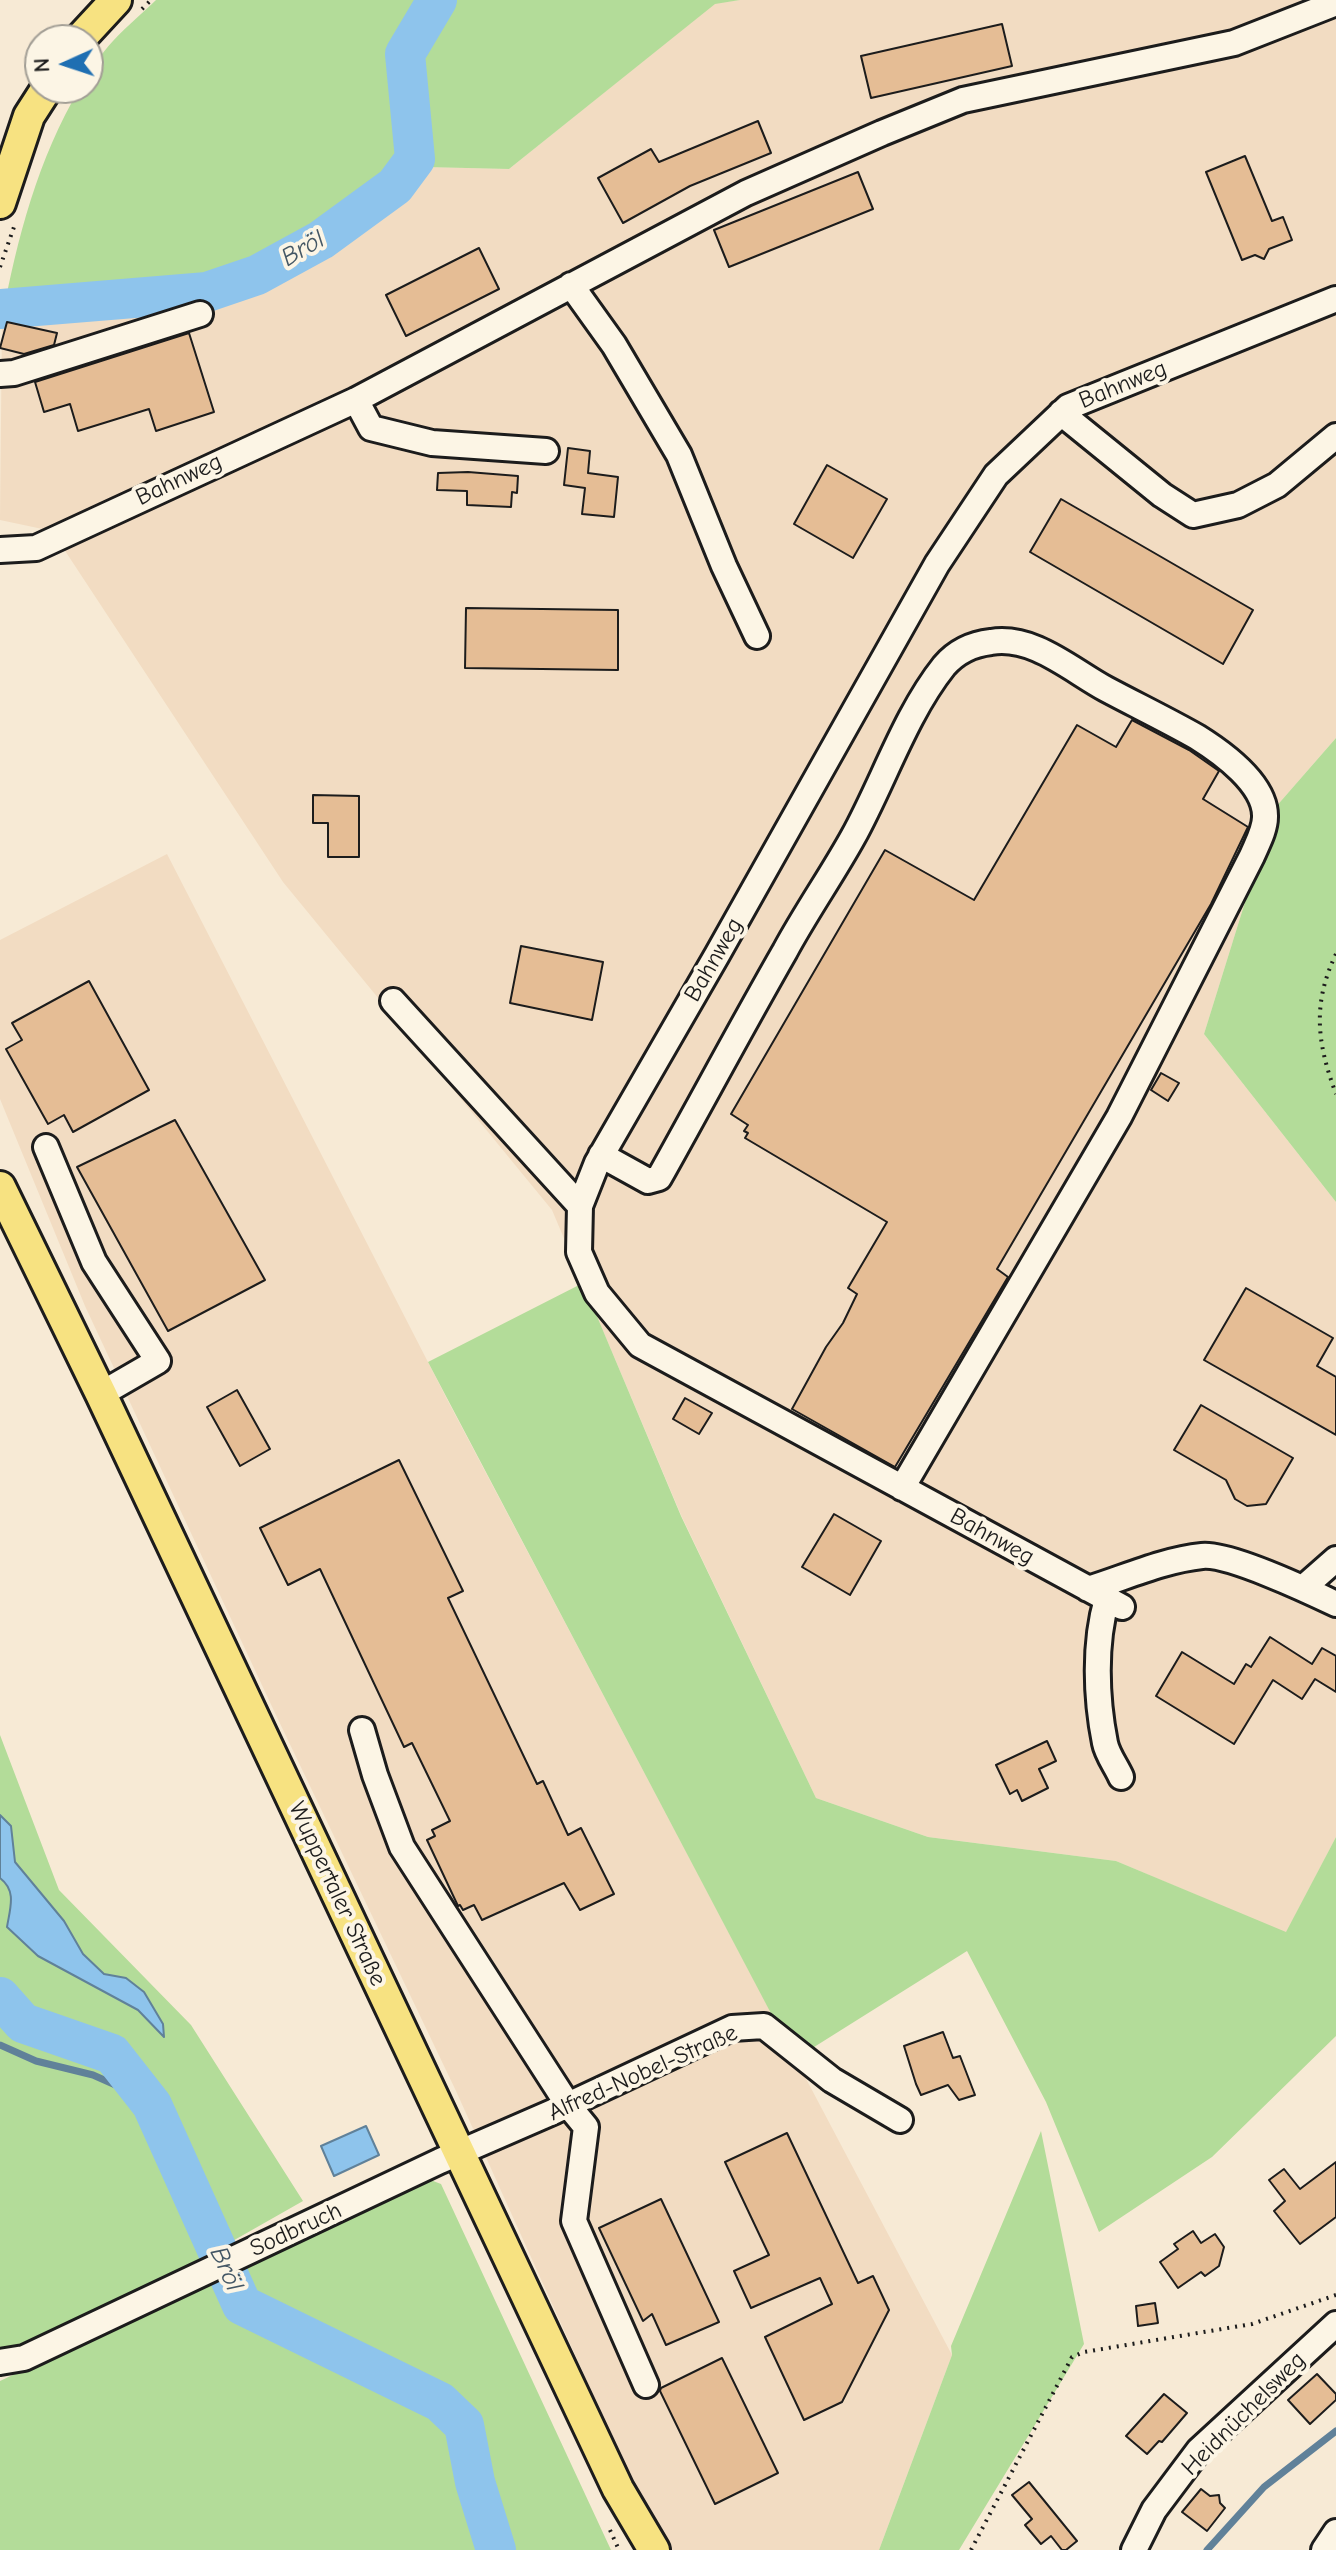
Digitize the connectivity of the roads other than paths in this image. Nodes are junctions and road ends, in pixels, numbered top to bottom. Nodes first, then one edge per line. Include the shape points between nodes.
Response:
1 (116, 0) edge
2 (1336, 3) edge
3 (94, 24) edge
4 (37, 104) edge
5 (0, 203) edge
6 (571, 285) junction
7 (1336, 299) edge
8 (200, 314) dead end
9 (0, 374) edge
10 (356, 400) junction
11 (1061, 413) junction
12 (1336, 436) edge
13 (546, 451) dead end
14 (0, 550) edge
15 (757, 636) dead end
16 (393, 1001) dead end
17 (46, 1147) dead end
18 (601, 1155) junction
19 (0, 1187) edge
20 (580, 1206) junction
21 (101, 1394) junction
22 (902, 1488) junction
23 (1336, 1559) edge
24 (1303, 1588) junction
25 (1106, 1599) junction
26 (1336, 1604) edge
27 (362, 1730) dead end
28 (1121, 1777) dead end
29 (568, 2105) junction
30 (900, 2120) dead end
31 (460, 2153) junction
32 (1336, 2324) edge
33 (0, 2362) edge
34 (646, 2385) dead end
35 (1336, 2532) edge
36 (654, 2550) edge
37 (1134, 2550) edge
38 (1324, 2550) edge

1 - 3 main road
2 - 6 street, Bahnweg via 1234,43 963,100 746,193
4 - 5 main road
6 - 10 street, Bahnweg
6 - 15 street via 614,345 679,455
7 - 11 street, Bahnweg
8 - 9 street
10 - 13 street via 371,428 432,443
10 - 14 street, Bahnweg via 36,548
11 - 12 street via 1193,515 1238,505 1277,485
11 - 18 street, Bahnweg via 996,475 937,564
16 - 20 street
17 - 21 street via 94,1262 158,1361
18 - 20 street, Bahnweg
18 - 22 street via 648,1181 659,1178 855,834 883,771 934,681 959,653 992,641 1028,645 1233,761 1265,809 1252,856 1119,1117
19 - 21 main road, Wuppertaler Straße
20 - 22 street, Bahnweg via 579,1252 585,1266 597,1293 640,1345
21 - 31 main road, Wuppertaler Straße
22 - 25 street, Bahnweg
23 - 24 street
24 - 25 street via 1205,1555 1169,1563
24 - 26 street
25 - 28 street via 1099,1626 1099,1695 1105,1746
27 - 29 street via 402,1847
29 - 30 street, Alfred-Nobel-Straße via 732,2028 764,2026 832,2080
29 - 31 street, Alfred-Nobel-Straße
29 - 34 street via 586,2127 574,2221
31 - 33 street, Sodbruch via 24,2358
31 - 36 main road, Wuppertaler Straße via 618,2489
32 - 37 street, Heidnüchelsweg via 1199,2450 1154,2510
35 - 38 street

